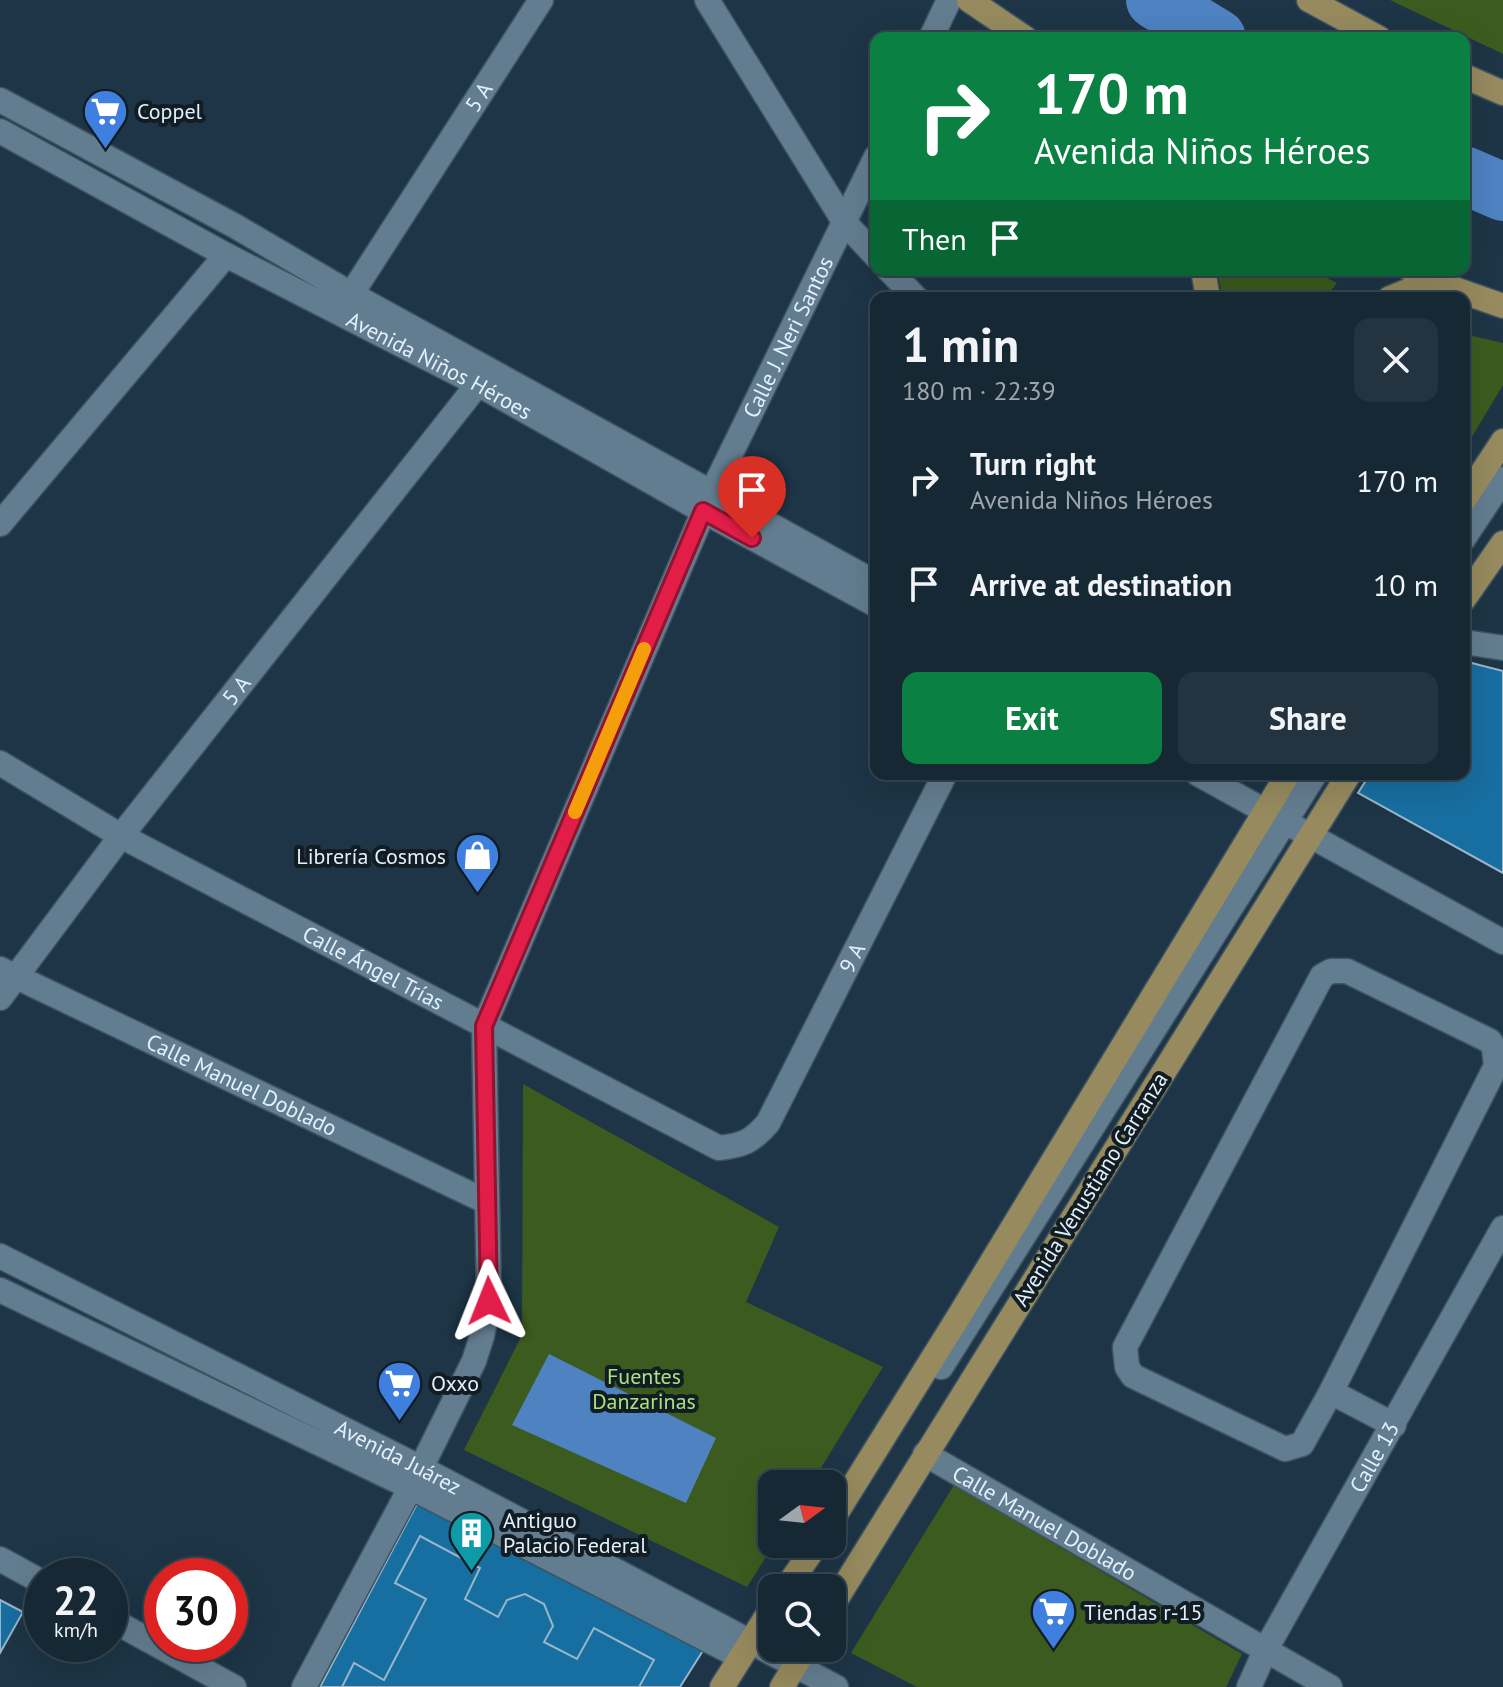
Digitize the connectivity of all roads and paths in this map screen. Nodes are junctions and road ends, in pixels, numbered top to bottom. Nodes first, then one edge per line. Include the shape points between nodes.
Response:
1 (541, 0) edge
2 (707, 0) edge
3 (949, 0) edge
4 (969, 0) edge
5 (1309, 0) edge
6 (934, 32) edge
7 (1016, 32) edge
8 (1368, 32) edge
9 (1470, 79) edge
10 (1503, 93) edge
11 (0, 100) edge
12 (0, 131) edge
13 (870, 170) edge
14 (845, 223) junction
15 (870, 250) edge
16 (226, 255) junction
17 (895, 276) edge
18 (1422, 276) edge
19 (910, 292) edge
20 (1399, 292) edge
21 (1465, 292) edge
22 (1470, 294) edge
23 (345, 304) junction
24 (1503, 306) edge
25 (478, 384) junction
26 (1503, 441) edge
27 (1503, 479) edge
28 (1470, 489) edge
29 (707, 501) junction
30 (0, 524) edge
31 (1470, 529) edge
32 (1503, 543) edge
33 (870, 580) edge
34 (1470, 590) edge
35 (870, 601) edge
36 (1470, 643) edge
37 (1503, 648) edge
38 (0, 763) edge
39 (942, 780) edge
40 (1212, 780) edge
41 (1237, 780) edge
42 (1286, 780) edge
43 (1309, 780) edge
44 (1345, 780) edge
45 (1279, 809) junction
46 (121, 836) junction
47 (1309, 836) junction
48 (1503, 942) edge
49 (7, 973) edge
50 (0, 998) edge
51 (484, 1026) junction
52 (753, 1139) joint
53 (485, 1201) junction
54 (1503, 1228) edge
55 (0, 1256) edge
56 (0, 1290) edge
57 (1331, 1392) junction
58 (1394, 1425) junction
59 (925, 1454) junction
60 (416, 1478) junction
61 (846, 1498) edge
62 (846, 1512) edge
63 (0, 1559) edge
64 (24, 1572) edge
65 (846, 1583) edge
66 (128, 1629) edge
67 (758, 1629) edge
68 (758, 1637) edge
69 (749, 1642) junction
70 (1266, 1649) junction
71 (794, 1667) edge
72 (234, 1687) edge
73 (304, 1687) edge
74 (722, 1687) edge
75 (836, 1687) edge
76 (1249, 1687) edge
77 (1330, 1687) edge

1 - 23 street, 5 A
2 - 14 street
3 - 6 street
4 - 7 main road
5 - 8 main road
9 - 10 main road
11 - 23 street via 235,226
12 - 16 street, Avenida Niños Héroes
13 - 14 street, Calle J. Neri Santos
14 - 15 street
14 - 29 street, Calle J. Neri Santos
16 - 23 street, Avenida Niños Héroes
16 - 30 street
17 - 19 street
18 - 20 main road
18 - 21 main road
22 - 24 main road
23 - 25 street, Avenida Niños Héroes
23 - 29 street
25 - 29 street, Avenida Niños Héroes
25 - 46 street, 5 A
26 - 28 main road
27 - 31 street
29 - 33 street
29 - 35 street, Avenida Niños Héroes
29 - 51 street, Calle J. Neri Santos
32 - 34 main road
36 - 37 street
38 - 46 street, Calle Ángel Trías
39 - 52 street, 9 A via 768,1123
40 - 45 street
41 - 45 street
42 - 45 main road, Avenida Venustiano Carranza
43 - 45 street
44 - 47 main road, Avenida Venustiano Carranza
45 - 47 street
45 - 61 main road, Avenida Venustiano Carranza
45 - 62 street via 980,1306
46 - 49 street, 5 A
46 - 51 street, Calle Ángel Trías
47 - 48 street
47 - 59 main road, Avenida Venustiano Carranza
49 - 50 street, 5 A
49 - 53 street, Calle Manuel Doblado
51 - 52 street, Calle Ángel Trías via 719,1148
51 - 53 street, Calle J. Neri Santos
53 - 60 street, Calle J. Neri Santos via 489,1301 482,1336
54 - 58 street, Calle 13
55 - 60 street, Avenida Juárez
56 - 60 street
57 - 57 street via 1302,1444 1285,1449 1133,1376 1124,1358 1125,1347 1322,976 1340,970 1490,1041 1496,1066
57 - 58 street
58 - 70 street, Calle 13
59 - 65 main road, Avenida Venustiano Carranza
59 - 70 street, Calle Manuel Doblado
60 - 69 street, Avenida Juárez
60 - 73 street, Calle J. Neri Santos
63 - 64 street
66 - 72 street
67 - 69 main road
68 - 69 street
69 - 71 street, Avenida Juárez
69 - 74 main road
70 - 76 street, Calle 13
70 - 77 street, Calle Manuel Doblado
71 - 75 street, Avenida Juárez

